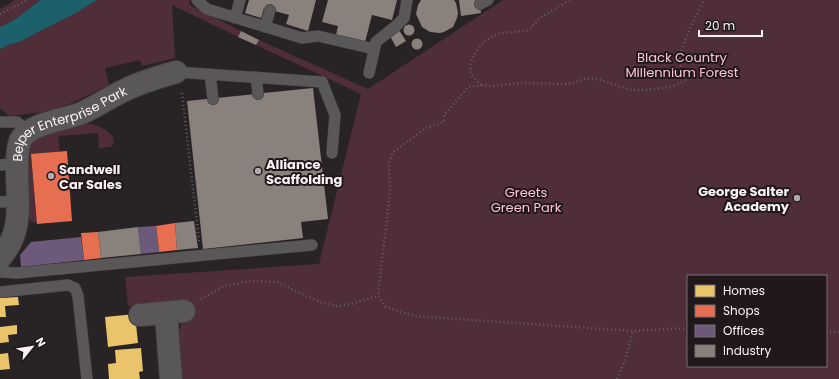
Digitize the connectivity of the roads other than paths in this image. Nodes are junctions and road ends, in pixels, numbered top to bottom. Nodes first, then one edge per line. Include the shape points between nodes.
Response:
1 (197, 0) edge
2 (240, 0) edge
3 (407, 0) edge
4 (270, 10) dead end
5 (236, 18) junction
6 (265, 27) junction
7 (374, 49) junction
8 (178, 72) joint
9 (369, 73) dead end
10 (210, 74) junction
11 (256, 78) junction
12 (258, 94) dead end
13 (213, 99) dead end
14 (0, 122) edge
15 (28, 132) junction
16 (332, 153) dead end
17 (9, 164) edge
18 (9, 201) edge
19 (312, 245) dead end
20 (0, 258) edge
21 (0, 272) edge
22 (0, 292) edge
23 (140, 315) dead end
24 (87, 379) edge
25 (171, 379) edge

1 - 5 lane via 207,9
2 - 5 lane
3 - 7 lane via 404,18 376,42
4 - 6 lane
5 - 6 lane
6 - 7 lane via 302,38 318,36 349,40
7 - 9 lane
8 - 10 lane
8 - 15 street, Belper Enterprise Park via 147,81 80,114 44,124
10 - 11 lane
10 - 13 lane
11 - 12 lane
11 - 16 lane via 299,85 322,82 335,115
14 - 15 lane via 17,122
15 - 17 street, Belper Enterprise Park via 20,141
17 - 18 street, Belper Enterprise Park
18 - 20 street, Belper Enterprise Park via 16,231
19 - 21 lane via 274,245 201,256 17,273
22 - 24 lane via 68,286 75,288
23 - 25 street via 175,312

